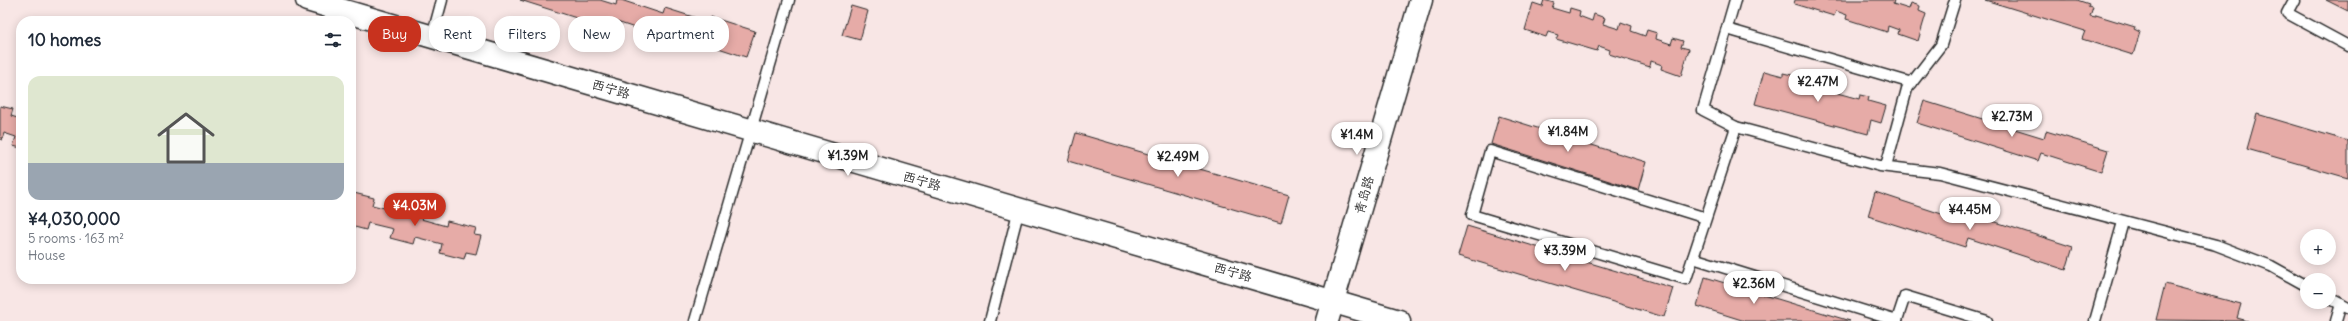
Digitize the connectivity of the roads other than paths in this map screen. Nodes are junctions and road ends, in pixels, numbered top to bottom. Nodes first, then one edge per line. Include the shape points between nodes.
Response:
1 (307, 0) edge
2 (442, 0) edge
3 (789, 0) edge
4 (1421, 0) edge
5 (1735, 0) edge
6 (1955, 0) edge
7 (2294, 0) edge
8 (438, 16) edge
9 (1727, 29) junction
10 (429, 36) edge
11 (2348, 46) edge
12 (483, 52) edge
13 (1912, 83) junction
14 (1736, 127) junction
15 (751, 130) junction
16 (1886, 166) junction
17 (1019, 209) junction
18 (1706, 218) junction
19 (2123, 222) junction
20 (1693, 258) junction
21 (2300, 282) edge
22 (2344, 306) edge
23 (1329, 311) edge
24 (1897, 320) edge
25 (694, 321) edge
26 (990, 321) edge
27 (1399, 321) edge
28 (1987, 321) edge
29 (2095, 321) edge
30 (2336, 321) edge

1 - 10 street, 西宁路
2 - 8 lane
3 - 15 lane
4 - 23 street, 青岛路
5 - 9 lane
6 - 13 lane via 1941,45
7 - 11 lane via 2287,13
9 - 13 lane
9 - 14 lane via 1703,110
12 - 15 street, 西宁路
13 - 16 lane via 1908,89
14 - 16 lane
14 - 18 lane
15 - 17 street, 西宁路
15 - 25 lane
16 - 19 lane via 1940,173
17 - 23 street, 西宁路
17 - 26 lane
18 - 20 lane
18 - 20 lane via 1490,151 1472,215 1686,280
19 - 21 lane via 2216,245 2271,266
19 - 29 lane
20 - 24 lane
22 - 30 lane
23 - 27 street, 西宁路
24 - 28 lane via 1905,296

